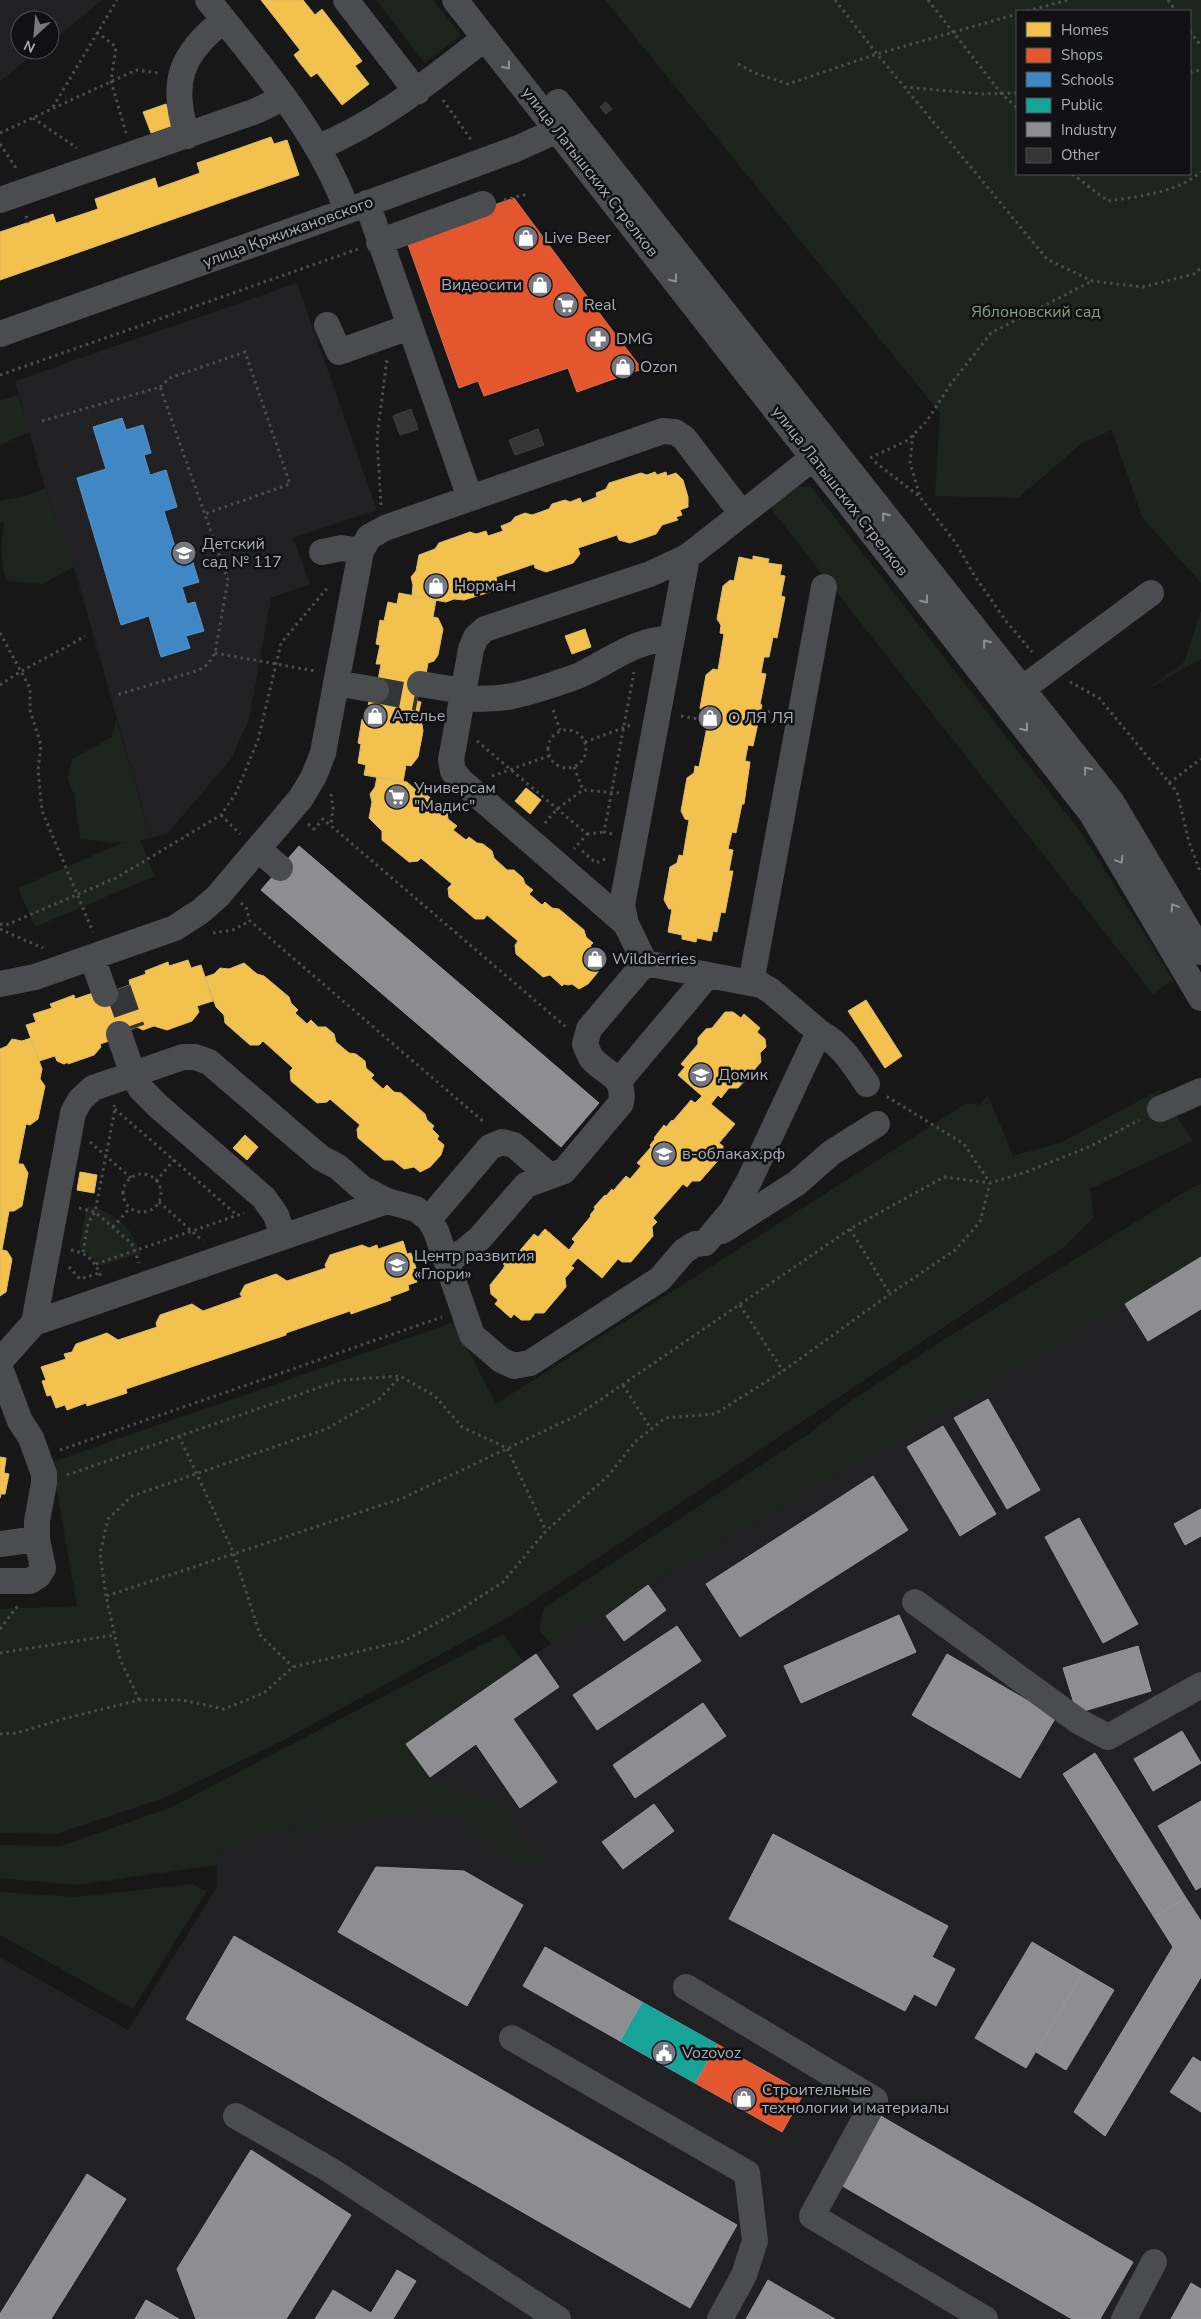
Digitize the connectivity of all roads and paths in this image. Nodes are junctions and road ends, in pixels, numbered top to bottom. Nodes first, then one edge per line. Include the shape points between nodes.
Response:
1 (117, 0) edge
2 (346, 0) edge
3 (455, 0) edge
4 (478, 0) edge
5 (835, 0) edge
6 (928, 0) edge
7 (1068, 0) edge
8 (216, 10) edge
9 (1031, 10) edge
10 (1016, 14) edge
11 (1191, 31) edge
12 (97, 32) junction
13 (954, 32) junction
14 (485, 38) junction
15 (1201, 46) edge
16 (877, 54) junction
17 (738, 64) dead end
18 (181, 76) junction
19 (111, 81) junction
20 (423, 87) junction
21 (904, 87) junction
22 (1001, 93) junction
23 (1016, 93) edge
24 (283, 98) junction
25 (1016, 107) edge
26 (53, 108) junction
27 (32, 117) junction
28 (565, 124) junction
29 (0, 133) edge
30 (187, 136) junction
31 (473, 142) dead end
32 (0, 144) edge
33 (319, 147) junction
34 (132, 155) junction
35 (101, 166) junction
36 (1201, 172) edge
37 (1073, 175) edge
38 (30, 190) junction
39 (0, 200) edge
40 (483, 204) dead end
41 (357, 207) junction
42 (379, 242) junction
43 (1201, 268) edge
44 (1092, 281) junction
45 (327, 325) dead end
46 (400, 330) junction
47 (0, 334) edge
48 (0, 375) edge
49 (160, 387) junction
50 (42, 421) dead end
51 (913, 435) junction
52 (822, 451) junction
53 (920, 497) dead end
54 (470, 498) junction
55 (204, 514) junction
56 (742, 514) junction
57 (385, 528) junction
58 (360, 551) junction
59 (322, 552) dead end
60 (687, 557) junction
61 (331, 584) dead end
62 (824, 586) dead end
63 (1150, 593) dead end
64 (0, 633) edge
65 (85, 636) dead end
66 (672, 638) junction
67 (639, 644) junction
68 (215, 653) junction
69 (276, 664) junction
70 (21, 670) junction
71 (1047, 670) junction
72 (333, 675) junction
73 (378, 684) tunnel mouth
74 (0, 685) edge
75 (1022, 688) junction
76 (419, 691) tunnel mouth
77 (117, 695) dead end
78 (461, 705) junction
79 (761, 710) dead end
80 (769, 712) dead end
81 (667, 716) junction
82 (704, 720) dead end
83 (623, 728) junction
84 (585, 742) junction
85 (548, 756) junction
86 (1201, 759) edge
87 (574, 767) junction
88 (510, 769) junction
89 (1169, 783) junction
90 (466, 785) junction
91 (328, 786) dead end
92 (583, 790) junction
93 (611, 792) junction
94 (642, 797) junction
95 (557, 809) junction
96 (221, 815) junction
97 (307, 823) dead end
98 (331, 826) junction
99 (604, 832) junction
100 (587, 834) junction
101 (530, 841) junction
102 (614, 842) dead end
103 (252, 845) junction
104 (576, 847) junction
105 (611, 855) dead end
106 (559, 866) junction
107 (280, 868) dead end
108 (1201, 874) edge
109 (77, 894) junction
110 (235, 898) dead end
111 (250, 921) junction
112 (0, 924) edge
113 (626, 924) junction
114 (0, 929) edge
115 (213, 933) dead end
116 (97, 948) junction
117 (48, 949) dead end
118 (1201, 952) edge
119 (645, 963) junction
120 (708, 975) junction
121 (751, 983) junction
122 (0, 984) edge
123 (112, 992) tunnel mouth
124 (1201, 998) edge
125 (125, 1032) tunnel mouth
126 (819, 1032) junction
127 (585, 1044) junction
128 (139, 1072) junction
129 (619, 1081) junction
130 (107, 1083) junction
131 (867, 1084) joint
132 (1201, 1092) edge
133 (115, 1109) junction
134 (1160, 1109) joint
135 (877, 1124) dead end
136 (70, 1125) junction
137 (490, 1127) dead end
138 (106, 1156) junction
139 (174, 1160) junction
140 (550, 1176) junction
141 (131, 1178) junction
142 (156, 1181) junction
143 (749, 1181) junction
144 (990, 1183) junction
145 (260, 1195) junction
146 (776, 1196) junction
147 (387, 1201) junction
148 (159, 1202) junction
149 (56, 1204) junction
150 (130, 1208) junction
151 (95, 1212) junction
152 (238, 1215) junction
153 (429, 1219) junction
154 (113, 1227) junction
155 (850, 1229) junction
156 (192, 1231) junction
157 (284, 1237) junction
158 (705, 1242) junction
159 (60, 1248) junction
160 (134, 1251) junction
161 (83, 1252) junction
162 (223, 1258) junction
163 (446, 1260) junction
164 (96, 1264) junction
165 (99, 1273) junction
166 (146, 1284) junction
167 (890, 1294) junction
168 (108, 1297) junction
169 (740, 1305) junction
170 (463, 1310) junction
171 (34, 1323) junction
172 (0, 1361) edge
173 (0, 1368) edge
174 (783, 1371) junction
175 (400, 1376) junction
176 (623, 1385) junction
177 (10, 1419) edge
178 (651, 1429) junction
179 (179, 1436) junction
180 (507, 1448) junction
181 (38, 1457) junction
182 (196, 1474) junction
183 (44, 1483) junction
184 (546, 1531) junction
185 (37, 1539) junction
186 (0, 1544) edge
187 (234, 1554) junction
188 (0, 1580) edge
189 (106, 1596) junction
190 (915, 1602) dead end
191 (115, 1635) junction
192 (0, 1653) edge
193 (293, 1667) junction
194 (1201, 1685) edge
195 (139, 1700) junction
196 (0, 1734) edge
197 (686, 1987) dead end
198 (512, 2038) dead end
199 (236, 2116) dead end
200 (1154, 2262) dead end
201 (558, 2319) edge
202 (720, 2319) edge
203 (985, 2319) edge
204 (1124, 2319) edge

1 - 12 path
2 - 20 street
3 - 14 street, улица Латышских Стрелков
4 - 28 street, улица Латышских Стрелков
5 - 16 path
6 - 13 path
7 - 9 path
8 - 18 street via 204,35 189,54
8 - 24 street
10 - 13 path
11 - 15 path
12 - 19 path via 116,46
12 - 26 path
13 - 16 path
13 - 22 path
14 - 20 street
14 -> 28 street, улица Латышских Стрелков
16 - 17 path via 788,84
16 - 21 path
18 - 19 path via 136,70
18 - 30 street via 178,100
19 - 26 path
19 - 34 path
20 - 31 path
20 - 33 street via 372,122
21 - 22 path
21 - 44 path via 1047,259
22 - 23 path
22 - 25 path
24 - 30 street
24 - 33 street
26 - 27 path
27 - 29 path
27 - 35 path
28 - 41 street, улица Кржижановского via 516,149
28 - 52 street, улица Латышских Стрелков
30 - 34 street
32 - 38 path
33 - 41 street via 339,188
34 - 35 street
35 - 38 street
36 - 37 path via 1189,182 1151,195 1108,201
38 - 39 street
40 - 42 street
41 - 42 street
41 - 47 street, улица Кржижановского
42 - 46 street
42 - 48 path
43 - 44 path via 1194,274 1143,288
44 - 51 path via 991,332 927,421
45 - 46 street via 339,352
46 - 54 street
46 - 57 path via 377,437 379,490
49 - 50 path
49 - 55 path
49 - 55 path via 170,378 245,352 290,484
51 - 52 path via 869,459
51 - 53 path via 910,462
52 - 56 street
75 -> 52 street, улица Латышских Стрелков
52 -> 124 street, улица Латышских Стрелков via 1092,814
54 - 56 street via 663,431 675,432 684,438
54 - 57 street
55 - 68 path via 228,580
56 - 60 street
57 - 58 street via 369,536
58 - 59 street via 342,548
58 - 72 street
60 - 66 street
60 - 78 street via 650,574 485,629 476,637 471,649
61 - 69 path via 281,643
62 - 121 street
63 - 71 street
64 - 70 path
65 - 70 path
66 - 67 street via 652,639
66 - 81 street
67 - 78 street via 583,674 514,698
67 - 83 path
68 - 69 path
68 - 77 path via 199,670
69 - 72 path
69 - 96 path via 258,740 236,793
70 - 74 path
70 - 109 path via 30,688 30,710 41,745 38,770 42,811
71 - 75 street
71 - 89 path via 1099,698
72 - 73 street
72 - 103 street via 323,753 314,776 301,798
118 -> 75 street, улица Латышских Стрелков via 1111,800
76 - 78 street
78 - 88 path
78 - 90 street via 451,760 454,771
79 - 80 path
81 - 82 path
81 - 83 path
81 - 94 street
83 - 84 path
83 - 93 path
84 - 85 path via 575,732 560,730 552,736
84 - 87 path via 586,752
85 - 87 path via 554,764
85 - 88 path
86 - 89 path
87 - 92 path
88 - 90 path
88 - 95 path
89 - 108 path via 1177,792 1189,842
90 - 101 street
91 - 98 path via 333,808
92 - 93 path
92 - 95 path
93 - 94 path
93 - 99 path
94 - 113 street via 622,905
95 - 100 path
95 - 101 path
96 - 103 path
96 - 109 path via 116,878
97 - 98 path via 314,829 323,819
98 - 127 path
99 - 100 path
99 - 102 path via 615,835
100 - 104 path
101 - 106 street
103 - 107 street
103 - 116 street via 218,896 201,911 175,928
104 - 105 path via 596,863
104 - 106 path
106 - 113 street
109 - 112 path via 6,925
109 - 116 path
110 - 111 path via 246,907
111 - 115 path via 233,930
111 - 137 path
113 - 119 street
114 - 117 path
116 - 122 street via 35,976
116 - 123 street
119 - 120 street
119 - 127 street via 589,1029
120 - 121 street
120 - 129 street
121 - 126 street via 771,991
125 - 128 street
126 - 131 street via 844,1050
126 - 143 street
127 - 129 street via 592,1058
128 - 130 street
128 - 145 street via 141,1089
128 - 147 street via 184,1057 209,1062 320,1158 338,1167 362,1188
129 - 140 street via 623,1091 621,1103 564,1171
130 - 133 path
130 - 136 street via 93,1088 80,1100
131 - 144 path via 964,1144
132 - 134 street
133 - 138 path
133 - 139 path
134 - 144 path via 1091,1146
135 - 146 street via 831,1153 797,1183
136 - 138 path
136 - 149 street
138 - 141 path
138 - 151 path
139 - 142 path
139 - 152 path
140 - 153 street via 514,1145 502,1142 490,1147
140 - 163 street via 526,1185 480,1238 463,1252
141 - 142 path via 149,1175
141 - 150 path via 123,1193
142 - 148 path via 160,1187
143 - 146 street
143 - 158 street via 732,1212
144 - 155 path via 944,1177
144 - 167 path via 980,1222 955,1250
145 - 152 path via 245,1213
145 - 157 street via 276,1215
146 - 158 street
147 - 153 street via 416,1209
147 - 157 street
148 - 150 path via 146,1212
148 - 156 path
149 - 151 path
149 - 159 street
150 - 154 path
151 - 154 path
151 - 161 path via 88,1223
152 - 156 path
153 - 163 street
154 - 160 path via 132,1244
155 - 167 path
155 - 169 path
156 - 160 path
156 - 162 path
157 - 162 street
158 - 170 street via 684,1251 660,1279 530,1363 514,1366 501,1360 472,1335
159 - 161 path
159 - 165 path via 69,1269 80,1279
159 - 171 street
160 - 164 path
160 - 166 path
161 - 164 path
162 - 166 street
163 - 170 street
164 - 165 path
165 - 168 path
166 - 168 street
167 - 174 path
168 - 171 street
169 - 174 path
169 - 176 path
170 - 181 path
171 - 172 street
173 - 177 street
174 - 178 path via 715,1414 665,1418
175 - 179 path via 341,1380
175 - 180 path via 435,1396 462,1427
175 - 182 path via 379,1399 326,1428
176 - 178 path
176 - 180 path via 578,1415
177 - 181 street via 31,1438
178 - 184 path via 635,1442 608,1476
179 - 182 path
179 - 183 path
180 - 184 path
180 - 187 path via 403,1498
181 - 183 street
182 - 187 path
182 - 189 path via 132,1496 108,1519 100,1554
183 - 185 street
184 - 193 path via 504,1582 404,1641
185 - 186 street
185 - 188 street via 42,1568 38,1576 30,1580
187 - 189 path
187 - 193 path via 260,1636
189 - 191 path
190 - 194 street via 1078,1721 1108,1737
191 - 192 path
191 - 195 path via 120,1659
193 - 195 path via 264,1693 224,1708 182,1700
195 - 196 path via 17,1733
197 - 203 street via 875,2100 812,2216
198 - 202 street via 747,2173 755,2240 744,2275
199 - 201 street via 330,2170
200 - 204 street

